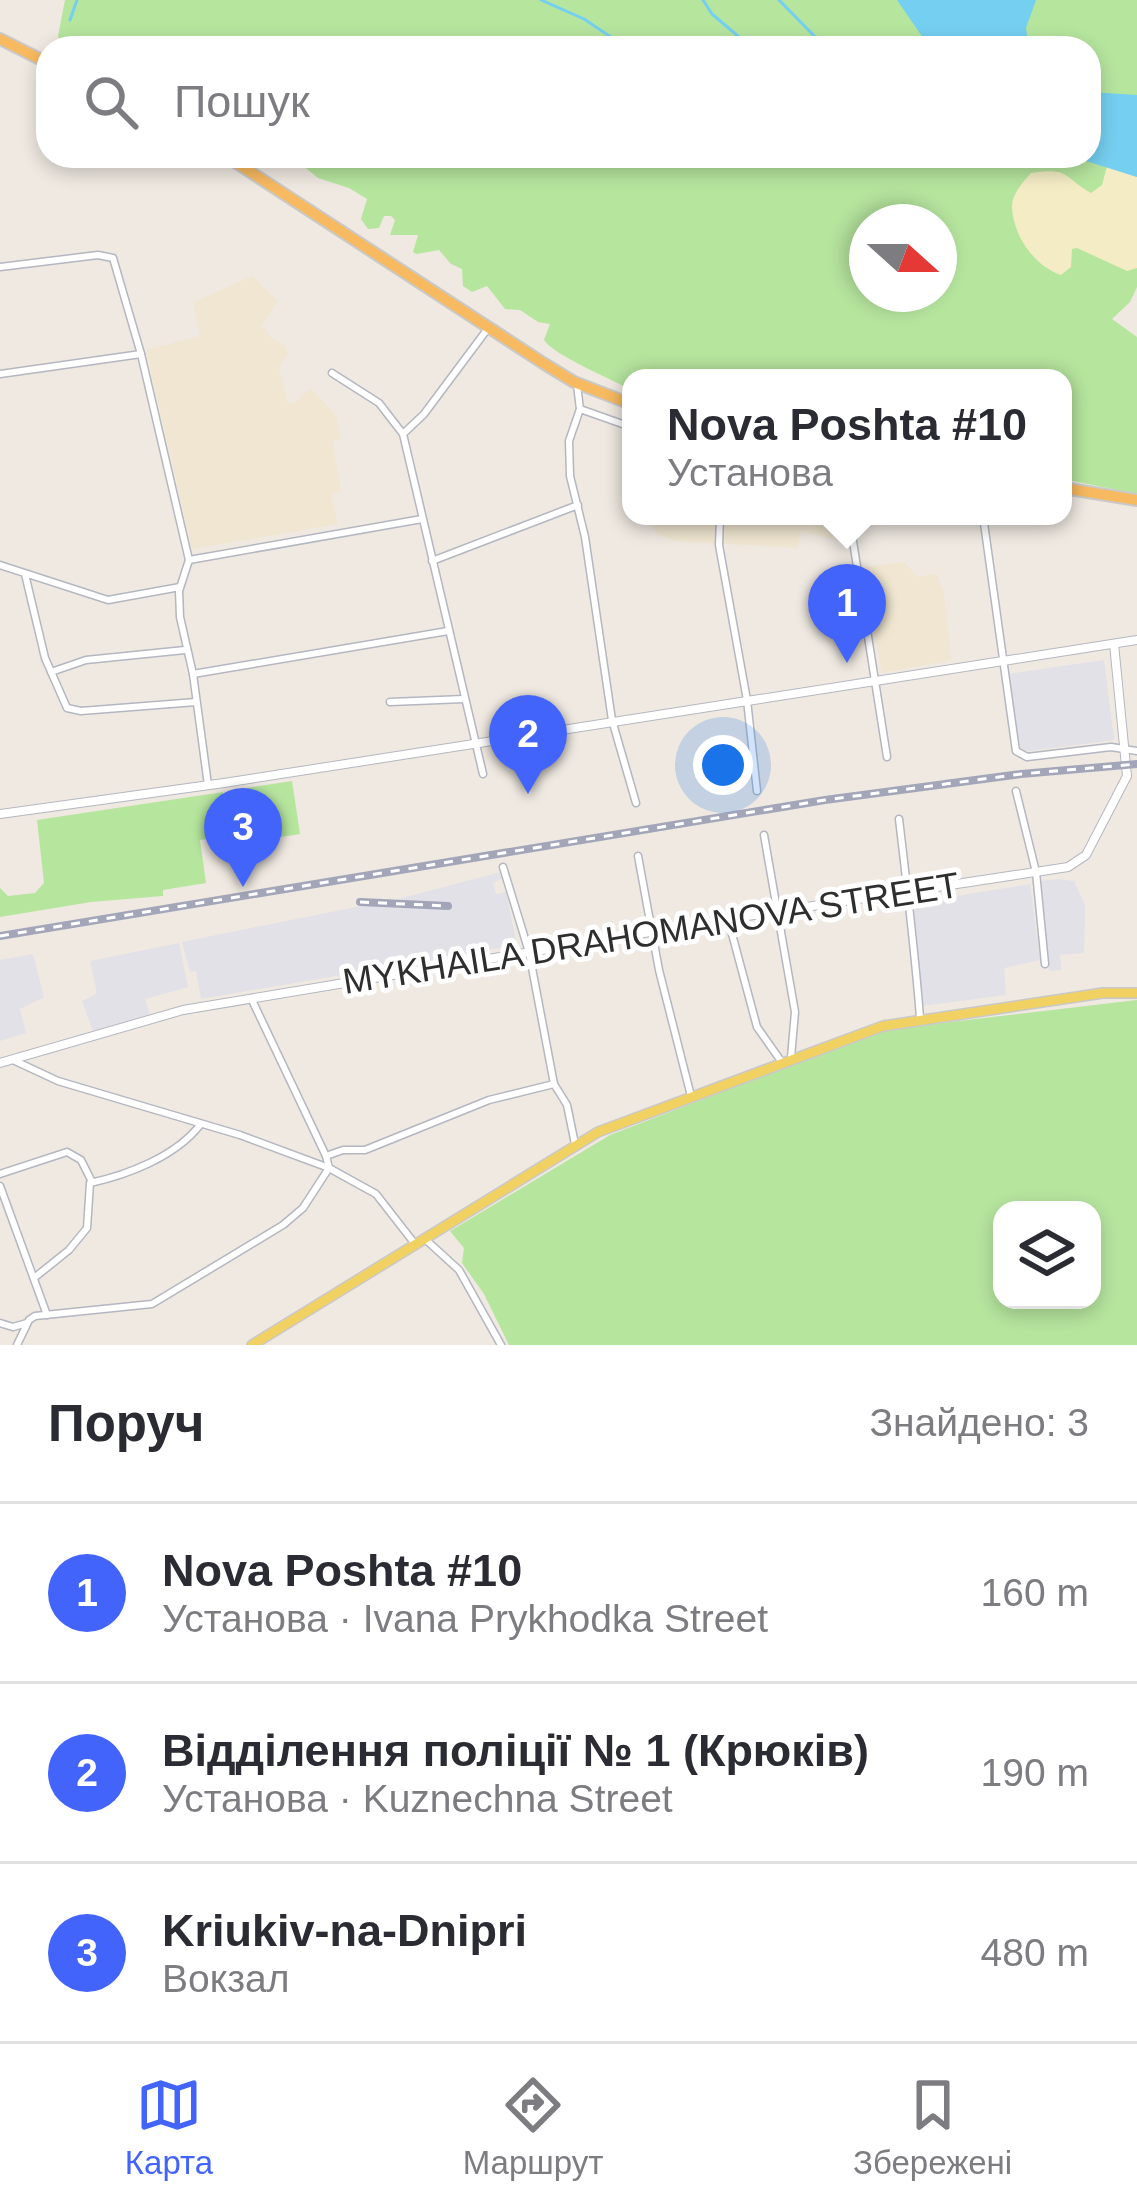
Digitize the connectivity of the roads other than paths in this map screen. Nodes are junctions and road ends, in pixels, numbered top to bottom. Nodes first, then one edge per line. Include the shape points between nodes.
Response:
1 (0, 39) edge
2 (36, 57) edge
3 (244, 168) edge
4 (0, 267) edge
5 (489, 328) junction
6 (141, 354) junction
7 (0, 374) edge
8 (332, 374) dead end
9 (577, 383) junction
10 (622, 400) edge
11 (580, 409) junction
12 (622, 424) edge
13 (403, 434) junction
14 (1072, 489) edge
15 (1137, 500) edge
16 (578, 506) junction
17 (422, 519) junction
18 (721, 525) edge
19 (850, 525) edge
20 (984, 525) edge
21 (189, 560) junction
22 (432, 561) junction
23 (0, 566) edge
24 (25, 574) junction
25 (180, 587) junction
26 (448, 631) junction
27 (1137, 640) edge
28 (1114, 644) junction
29 (185, 650) junction
30 (1002, 660) junction
31 (51, 672) junction
32 (193, 674) junction
33 (875, 679) junction
34 (464, 699) junction
35 (747, 700) junction
36 (196, 702) junction
37 (390, 702) dead end
38 (612, 720) junction
39 (478, 743) junction
40 (1131, 751) edge
41 (887, 757) dead end
42 (483, 774) dead end
43 (208, 785) junction
44 (758, 791) dead end
45 (1016, 791) dead end
46 (636, 803) dead end
47 (0, 814) edge
48 (899, 818) dead end
49 (764, 835) dead end
50 (638, 856) dead end
51 (503, 866) dead end
52 (1036, 872) junction
53 (908, 893) junction
54 (779, 910) junction
55 (728, 919) junction
56 (652, 932) junction
57 (530, 952) junction
58 (1045, 964) dead end
59 (1137, 993) edge
60 (251, 998) junction
61 (920, 1018) junction
62 (786, 1059) junction
63 (14, 1060) junction
64 (0, 1063) edge
65 (554, 1084) junction
66 (691, 1096) junction
67 (200, 1125) junction
68 (575, 1144) junction
69 (326, 1156) junction
70 (329, 1168) junction
71 (0, 1174) edge
72 (92, 1182) junction
73 (0, 1186) edge
74 (420, 1242) junction
75 (34, 1278) junction
76 (46, 1315) junction
77 (27, 1323) junction
78 (2, 1325) edge
79 (18, 1342) edge
80 (252, 1345) edge
81 (501, 1345) edge

1 - 2 highway
3 - 5 highway
4 - 6 street via 113,258
5 - 9 highway
5 - 13 street
6 - 7 street
6 - 21 street
8 - 13 street via 379,403
9 - 10 highway
9 - 11 street
11 - 12 street
11 - 16 street via 568,458
13 - 17 street
14 - 15 highway
16 - 22 street
16 - 38 street
17 - 21 street
17 - 22 street
18 - 35 street
19 - 33 street
20 - 30 street
21 - 25 street
22 - 26 street
23 - 24 street
24 - 25 street via 108,600
24 - 31 street
25 - 29 street
26 - 32 street
26 - 34 street
27 - 28 main road
28 - 30 main road
28 - 40 main road, MYKHAILA DRAHOMANOVA STREET
29 - 31 street
29 - 32 street
30 - 33 main road
30 - 40 street via 1013,746 1027,758
31 - 36 street via 68,708
32 - 36 street
33 - 35 main road
33 - 41 street
34 - 37 street
34 - 39 street
35 - 38 main road
35 - 44 street
36 - 43 street
38 - 39 main road
38 - 46 street
39 - 42 street
39 - 43 main road
40 - 52 main road, MYKHAILA DRAHOMANOVA STREET via 1127,776 1086,855
43 - 47 main road
45 - 52 street
48 - 53 street
49 - 54 street
50 - 56 street
51 - 57 street
52 - 53 main road, MYKHAILA DRAHOMANOVA STREET
52 - 58 street
53 - 54 main road, MYKHAILA DRAHOMANOVA STREET
53 - 61 street
54 - 55 main road, MYKHAILA DRAHOMANOVA STREET
54 - 62 street via 795,1012
55 - 56 main road, MYKHAILA DRAHOMANOVA STREET
55 - 62 street via 757,1028
56 - 57 main road, MYKHAILA DRAHOMANOVA STREET
56 - 66 street
57 - 60 main road, MYKHAILA DRAHOMANOVA STREET
57 - 65 street
59 - 61 main road
60 - 63 main road, MYKHAILA DRAHOMANOVA STREET
60 - 69 street
61 - 62 main road
62 - 66 main road
63 - 64 main road, MYKHAILA DRAHOMANOVA STREET
63 - 67 street
65 - 68 street
65 - 69 street via 489,1100 365,1150
66 - 68 main road
67 - 70 street
67 - 72 street via 156,1159
68 - 74 main road
69 - 70 street
70 - 74 street via 372,1190
70 - 76 street via 284,1225 152,1304
71 - 72 street via 72,1153
72 - 75 street via 87,1228
73 - 75 street
74 - 80 main road
74 - 81 street via 459,1270
75 - 76 street
76 - 77 street
77 - 78 street
77 - 79 street
78 - 79 street

